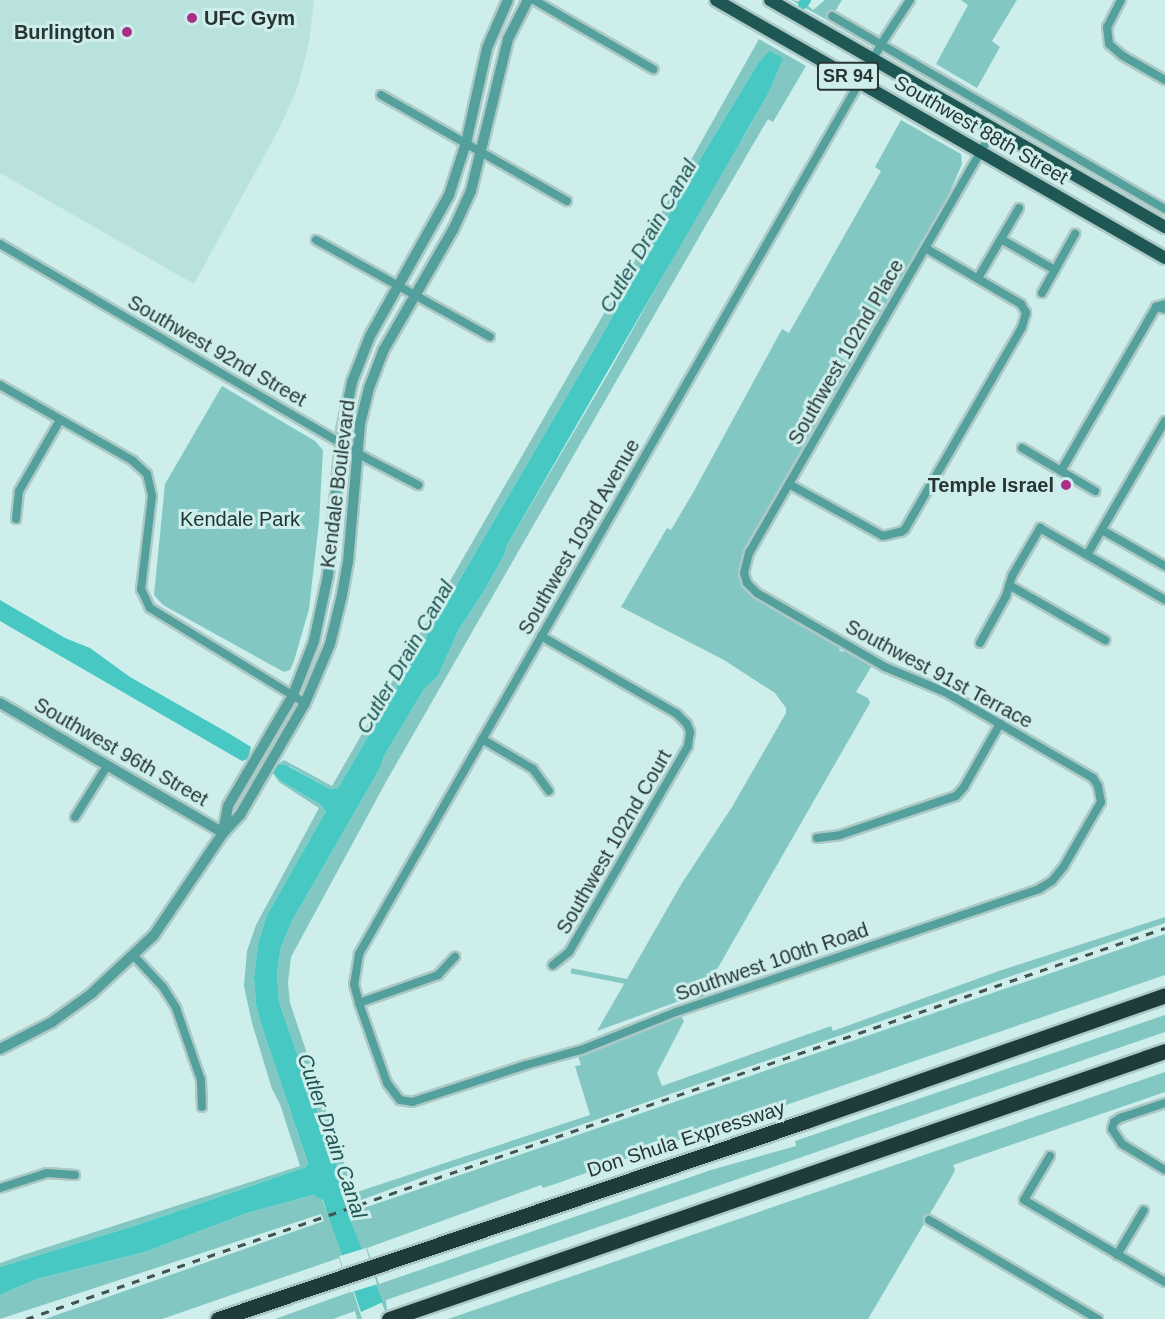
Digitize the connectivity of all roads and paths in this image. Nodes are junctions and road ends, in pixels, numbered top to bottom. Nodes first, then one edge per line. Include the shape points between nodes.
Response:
1 (508, 0) edge
2 (528, 0) edge
3 (534, 0) edge
4 (716, 0) edge
5 (770, 0) edge
6 (910, 0) edge
7 (1121, 0) edge
8 (832, 15) dead end
9 (881, 45) junction
10 (873, 59) junction
11 (652, 69) dead end
12 (1165, 80) edge
13 (860, 83) junction
14 (381, 94) dead end
15 (994, 128) junction
16 (466, 143) junction
17 (482, 152) junction
18 (981, 152) junction
19 (567, 201) dead end
20 (1020, 208) dead end
21 (1165, 209) edge
22 (1165, 227) edge
23 (1076, 234) dead end
24 (1001, 239) junction
25 (316, 240) dead end
26 (0, 244) edge
27 (925, 248) junction
28 (1165, 258) edge
29 (1055, 270) junction
30 (978, 278) junction
31 (399, 286) junction
32 (1042, 293) dead end
33 (414, 295) junction
34 (1165, 304) edge
35 (1156, 307) junction
36 (1165, 309) edge
37 (490, 337) dead end
38 (0, 385) edge
39 (60, 420) junction
40 (1165, 421) edge
41 (341, 443) junction
42 (1022, 448) dead end
43 (357, 453) junction
44 (1061, 471) junction
45 (789, 484) junction
46 (418, 485) dead end
47 (1095, 491) dead end
48 (16, 519) dead end
49 (1102, 530) junction
50 (1087, 555) junction
51 (1165, 567) edge
52 (1010, 585) junction
53 (757, 593) joint
54 (1165, 600) edge
55 (541, 636) junction
56 (1105, 640) dead end
57 (980, 643) dead end
58 (293, 695) junction
59 (305, 702) junction
60 (0, 703) edge
61 (1000, 724) junction
62 (482, 739) junction
63 (107, 766) junction
64 (1100, 790) joint
65 (549, 791) dead end
66 (75, 817) dead end
67 (223, 833) junction
68 (817, 838) dead end
69 (134, 956) junction
70 (454, 957) dead end
71 (553, 965) dead end
72 (1165, 994) edge
73 (359, 1003) junction
74 (0, 1049) edge
75 (1165, 1051) edge
76 (402, 1100) joint
77 (1165, 1103) edge
78 (202, 1107) dead end
79 (1050, 1156) dead end
80 (1165, 1170) edge
81 (75, 1175) dead end
82 (0, 1188) edge
83 (1144, 1210) dead end
84 (929, 1220) dead end
85 (1118, 1255) junction
86 (1165, 1282) edge
87 (218, 1319) edge
88 (390, 1319) edge
89 (1098, 1319) edge

1 - 16 street, Kendale Boulevard via 483,64
2 - 17 street, Kendale Boulevard via 508,39
3 - 11 street
4 - 13 main road, Southwest 88th Street / SR 94
5 - 10 main road, Southwest 88th Street / SR 94
6 - 9 street, Southwest 103rd Avenue
7 - 12 street via 1107,27 1107,40 1114,50
8 - 9 street, Southwest 88th Street
9 - 10 street, Southwest 103rd Avenue
9 - 21 street, Southwest 88th Street
10 - 13 street, Southwest 103rd Avenue
10 - 15 main road, Southwest 88th Street / SR 94
13 - 18 main road, Southwest 88th Street / SR 94
13 - 55 street, Southwest 103rd Avenue
14 - 16 street
15 - 18 street, Southwest 102nd Place
15 - 22 main road, Southwest 88th Street / SR 94
16 - 17 street
16 - 31 street, Kendale Boulevard via 444,207
17 - 19 street
17 - 33 street, Kendale Boulevard via 471,191 453,230
18 - 27 street, Southwest 102nd Place
18 - 28 main road, Southwest 88th Street / SR 94
20 - 24 street
23 - 29 street
24 - 29 street
24 - 30 street
25 - 31 street
26 - 41 street, Southwest 92nd Street
27 - 30 street
27 - 45 street, Southwest 102nd Place
29 - 32 street
30 - 45 street via 1021,304 1026,313 1022,327 905,529 896,536 883,536
31 - 33 street
31 - 41 street, Kendale Boulevard via 358,364
33 - 37 street
33 - 43 street, Kendale Boulevard via 383,351 369,388
34 - 35 street
35 - 36 street
35 - 44 street
38 - 39 street
39 - 48 street via 19,491
39 - 58 street via 137,464 149,478 152,496 141,589 150,608
40 - 49 street
41 - 43 street, Southwest 92nd Street
41 - 58 street, Kendale Boulevard via 325,597 314,641
42 - 44 street
43 - 46 street, Southwest 92nd Street
43 - 59 street, Kendale Boulevard via 342,595 330,644
44 - 47 street
45 - 53 street, Southwest 102nd Place via 746,560 745,578
49 - 50 street
49 - 51 street
50 - 52 street via 1040,528
50 - 54 street
52 - 56 street
52 - 57 street
53 - 61 street, Southwest 91st Terrace via 890,670 945,692
55 - 62 street, Southwest 103rd Avenue
55 - 71 street, Southwest 102nd Court via 677,714 689,728 689,745 570,952
58 - 59 street
58 - 67 street, Kendale Boulevard via 228,806
59 - 67 street, Kendale Boulevard via 240,815
60 - 63 street, Southwest 96th Street
61 - 64 street, Southwest 91st Terrace via 1089,775
61 - 68 street via 956,796 840,836
62 - 65 street via 533,769
62 - 73 street, Southwest 103rd Avenue via 358,954 354,984
63 - 66 street
63 - 67 street, Southwest 96th Street
64 - 76 street, Southwest 100th Road via 1100,806 1064,866 1039,889 676,1012 581,1050 412,1102
67 - 69 street, Kendale Boulevard via 172,911
69 - 74 street, Kendale Boulevard via 65,1014
69 - 78 street via 163,987 176,1008 201,1080
70 - 73 street via 438,975
72 - 87 highway, Don Shula Expressway via 806,1121
73 - 76 street, Southwest 103rd Avenue via 387,1083
75 - 88 highway
77 - 80 street via 1120,1118 1112,1129 1122,1144
79 - 85 street via 1024,1200
81 - 82 street via 47,1173
83 - 85 street
84 - 89 street
85 - 86 street

